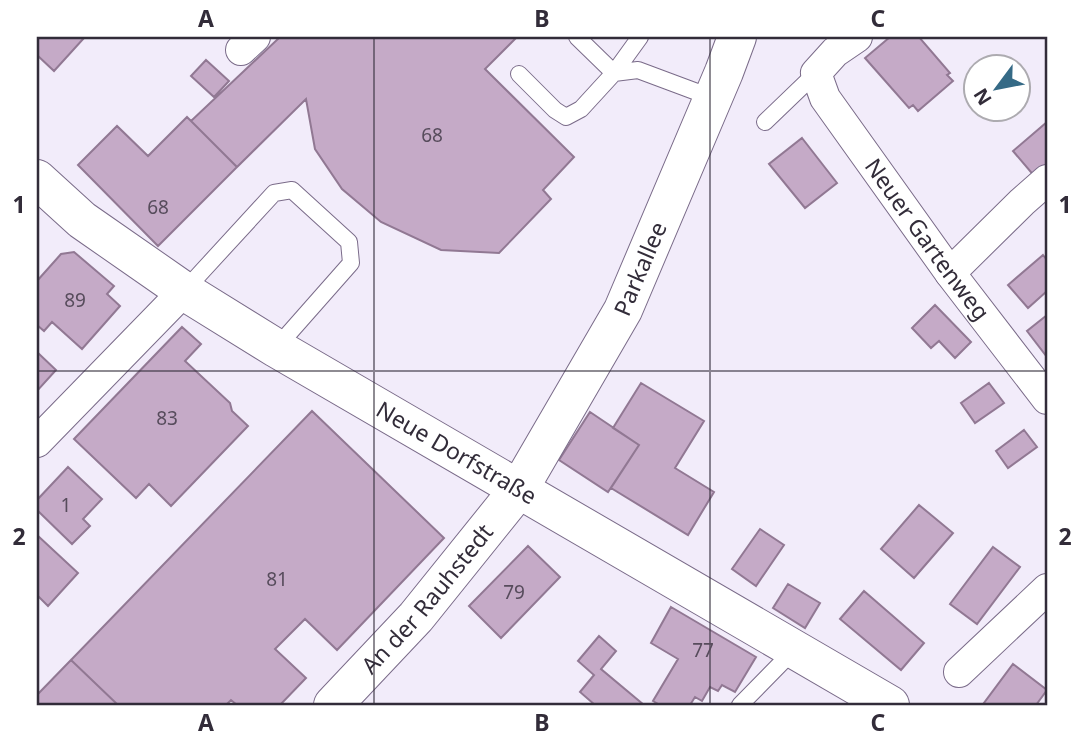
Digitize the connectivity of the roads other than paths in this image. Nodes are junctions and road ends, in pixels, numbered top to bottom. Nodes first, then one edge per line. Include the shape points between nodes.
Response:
1 (577, 37) edge
2 (640, 37) edge
3 (737, 37) edge
4 (857, 37) edge
5 (614, 73) junction
6 (816, 73) junction
7 (519, 74) dead end
8 (713, 98) junction
9 (765, 122) dead end
10 (37, 179) edge
11 (1047, 180) edge
12 (950, 273) junction
13 (184, 291) junction
14 (276, 348) junction
15 (1047, 399) edge
16 (37, 442) edge
17 (519, 489) junction
18 (1047, 589) edge
19 (795, 649) junction
20 (959, 673) dead end
21 (333, 705) edge
22 (740, 705) edge
23 (890, 705) edge

1 - 5 lane
2 - 5 lane
3 - 8 street, Parkallee
4 - 6 street
5 - 7 lane via 581,109 566,117
5 - 8 lane via 638,70
6 - 9 lane
6 - 12 street, Neuer Gartenweg via 825,98
8 - 17 street, Parkallee via 623,310
10 - 13 street, Neue Dorfstraße via 82,220
11 - 12 street
12 - 15 street, Neuer Gartenweg
13 - 14 street, Neue Dorfstraße
13 - 14 lane via 274,192 292,190 349,242 351,263
13 - 16 street
14 - 17 street, Neue Dorfstraße
17 - 19 street, Neue Dorfstraße
17 - 21 street, An der Rauhstedt via 416,617
18 - 20 street
19 - 22 lane
19 - 23 street, Neue Dorfstraße

